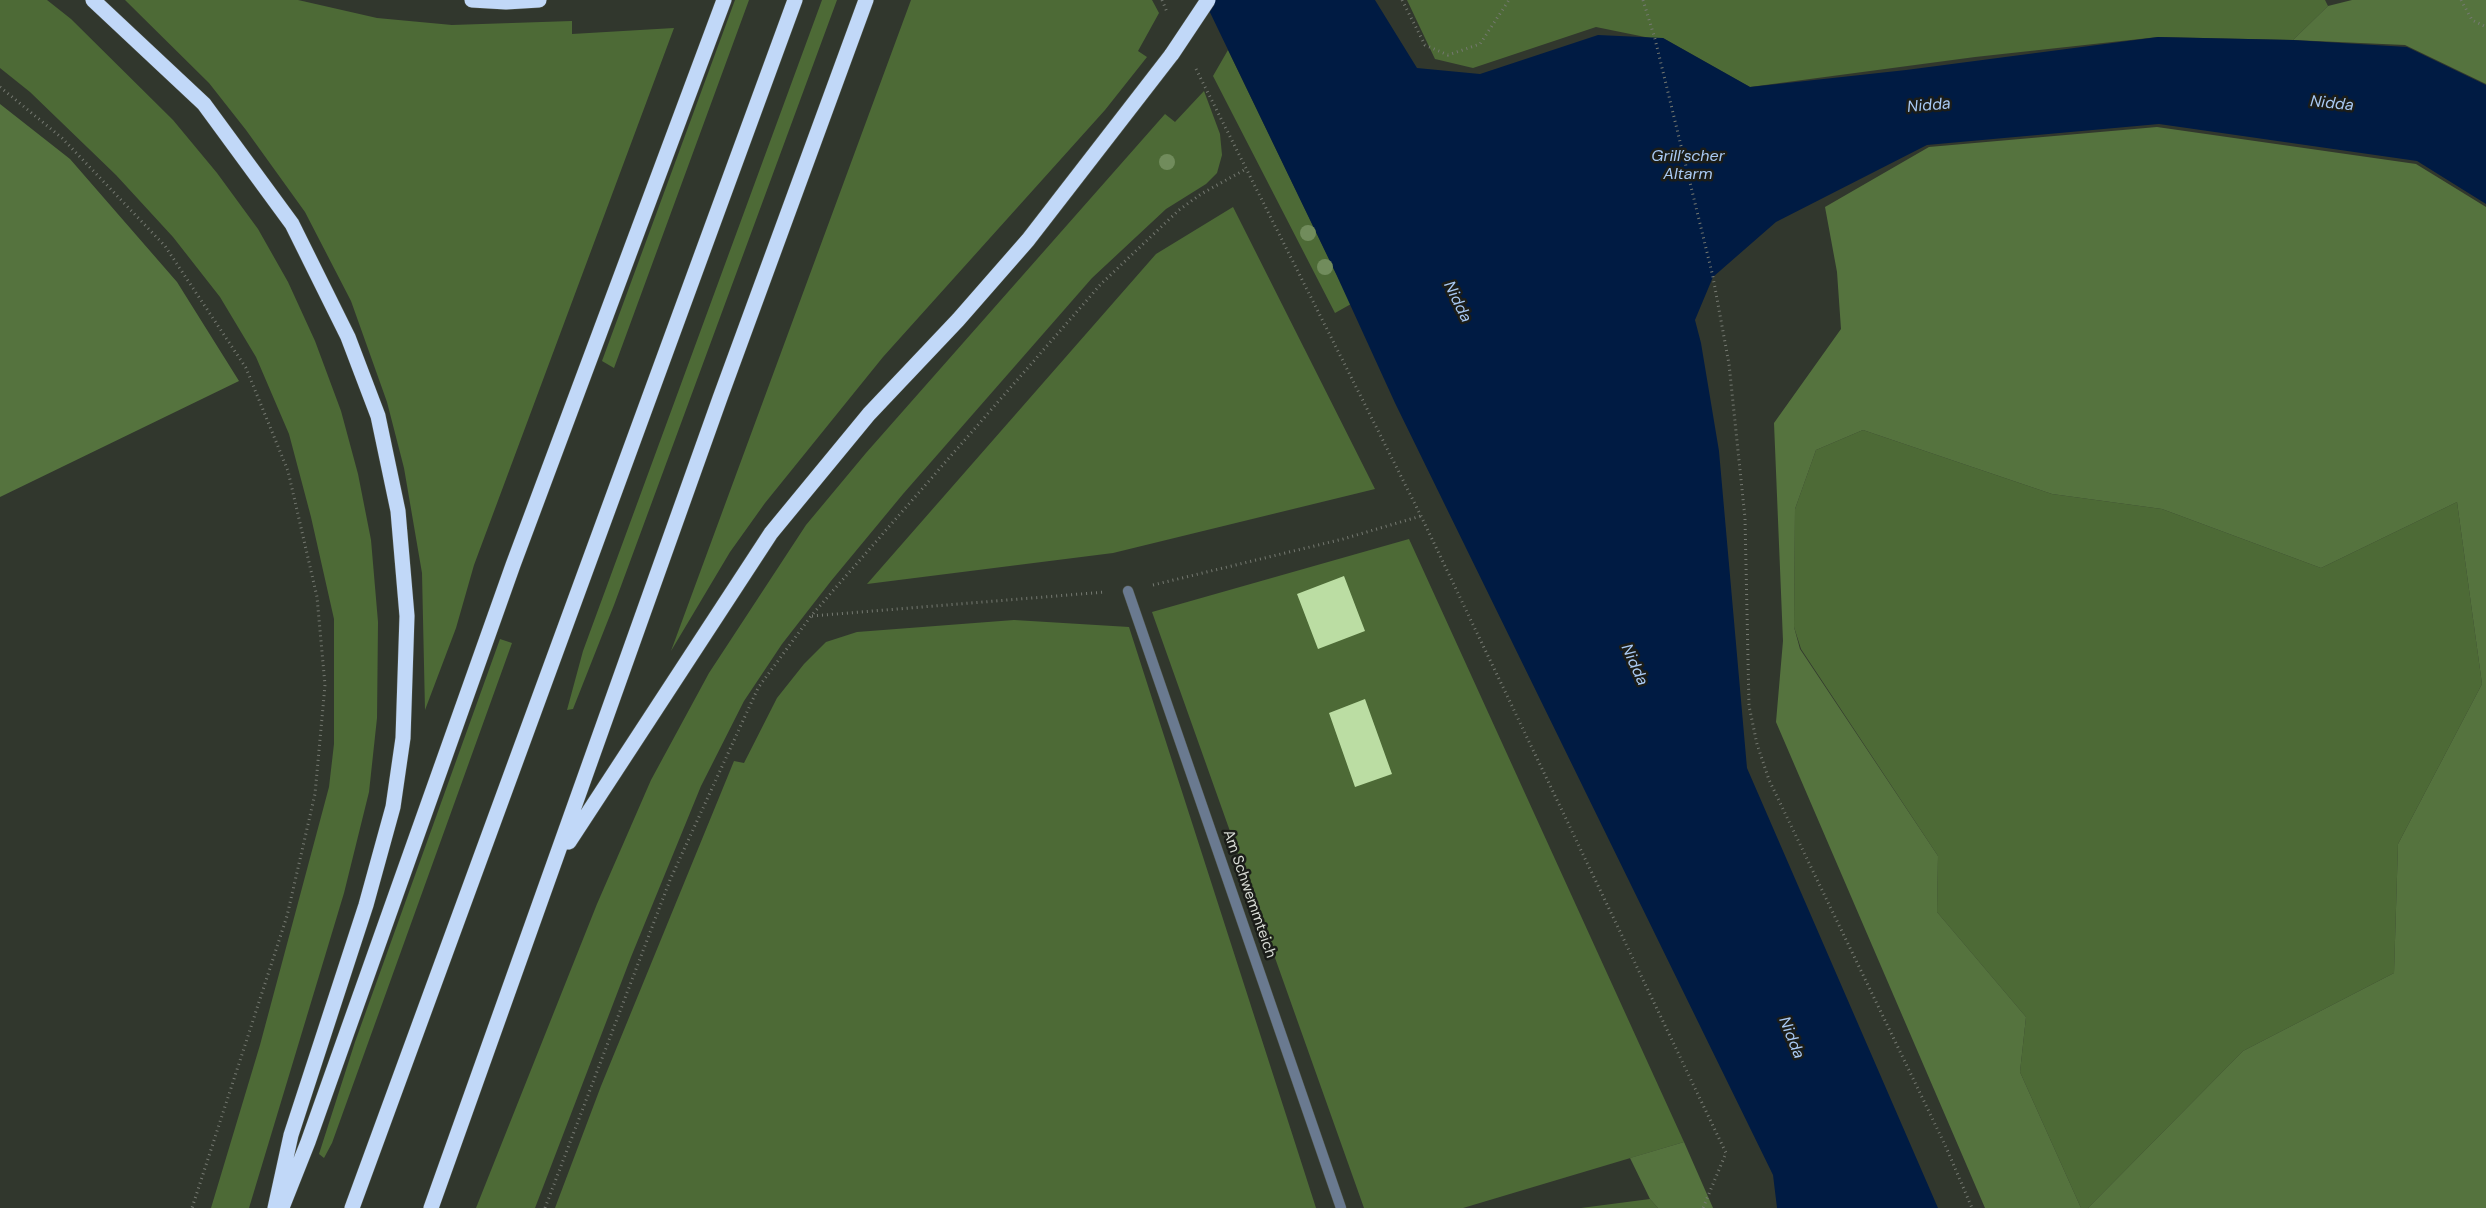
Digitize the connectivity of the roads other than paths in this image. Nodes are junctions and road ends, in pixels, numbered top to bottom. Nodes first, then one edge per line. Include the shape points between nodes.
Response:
1 (93, 0) edge
2 (472, 0) edge
3 (539, 0) edge
4 (724, 0) edge
5 (795, 0) edge
6 (866, 0) edge
7 (1208, 0) edge
8 (1128, 590) road end
9 (554, 864) junction
10 (275, 1208) edge
11 (282, 1208) edge
12 (352, 1208) edge
13 (431, 1208) edge
14 (1341, 1208) edge

1 - 10 highway via 204,104 292,224 348,337 378,416 398,511 407,616 403,738 393,807 366,905 291,1134
2 - 3 highway
4 - 11 highway via 513,565
5 - 12 highway
6 - 9 highway
7 - 9 highway, bridge via 1172,54 1028,240 869,414 771,533
8 - 14 lane, Am Schwemmteich
9 - 13 highway

